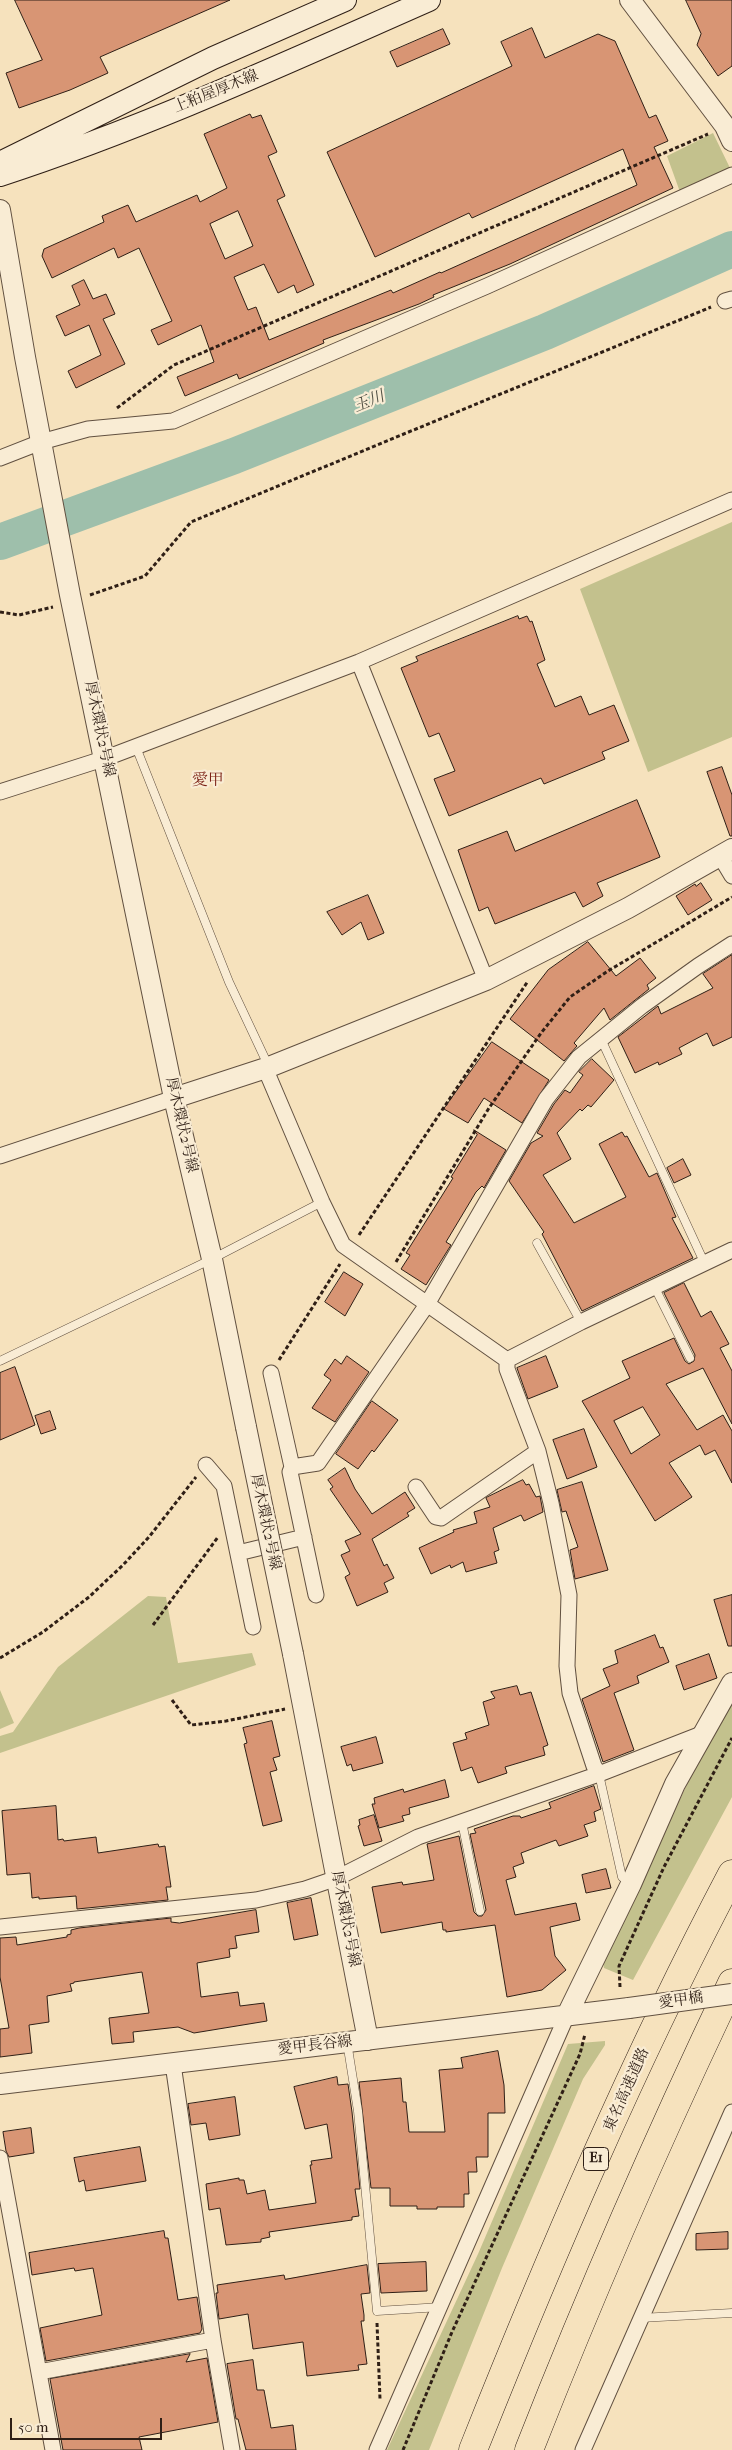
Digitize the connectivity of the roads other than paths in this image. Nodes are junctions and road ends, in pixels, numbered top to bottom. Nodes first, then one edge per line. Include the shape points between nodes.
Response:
1 (345, 0) edge
2 (429, 0) edge
3 (630, 0) edge
4 (728, 134) edge
5 (0, 163) edge
6 (732, 174) edge
7 (0, 175) edge
8 (0, 210) edge
9 (42, 447) junction
10 (0, 458) edge
11 (732, 500) edge
12 (359, 662) junction
13 (136, 747) junction
14 (106, 758) junction
15 (0, 792) edge
16 (726, 853) edge
17 (732, 876) edge
18 (732, 944) edge
19 (486, 980) junction
20 (601, 1038) junction
21 (267, 1068) junction
22 (174, 1098) junction
23 (0, 1156) edge
24 (322, 1202) junction
25 (537, 1243) dead end
26 (732, 1250) edge
27 (212, 1259) junction
28 (704, 1262) junction
29 (654, 1286) junction
30 (426, 1306) junction
31 (581, 1322) junction
32 (690, 1358) dead end
33 (507, 1360) junction
34 (0, 1361) edge
35 (271, 1373) road end
36 (538, 1451) junction
37 (206, 1465) road end
38 (292, 1467) junction
39 (416, 1487) dead end
40 (304, 1536) junction
41 (238, 1553) junction
42 (316, 1595) dead end
43 (252, 1628) dead end
44 (732, 1683) edge
45 (704, 1734) junction
46 (599, 1774) junction
47 (462, 1822) junction
48 (732, 1874) edge
49 (337, 1878) junction
50 (631, 1884) junction
51 (480, 1911) dead end
52 (1, 1924) edge
53 (732, 1983) edge
54 (732, 1994) edge
55 (630, 2008) joint
56 (567, 2015) junction
57 (368, 2040) junction
58 (347, 2042) junction
59 (173, 2064) junction
60 (0, 2084) edge
61 (732, 2112) edge
62 (0, 2158) edge
63 (441, 2307) junction
64 (732, 2313) edge
65 (640, 2318) junction
66 (213, 2340) junction
67 (39, 2372) junction
68 (53, 2450) edge
69 (232, 2450) edge
70 (377, 2450) edge
71 (473, 2450) edge
72 (529, 2450) edge
73 (583, 2450) edge

1 - 5 main road, 上粕屋厚木線 via 213,58
2 - 7 main road, 上粕屋厚木線 via 251,79
3 - 4 street
6 - 9 street via 487,286 173,421 88,429
8 - 9 street, 厚木環状2号線
9 - 10 street
9 - 14 street, 厚木環状2号線
11 - 12 street
12 - 13 street
12 - 19 street
13 - 14 street
13 - 21 lane via 229,982
14 - 15 street
14 - 22 street, 厚木環状2号線
16 - 17 street
16 - 19 street via 628,908
18 - 20 street
19 - 21 street
20 - 28 lane
20 - 30 street via 579,1057 546,1099
21 - 22 street
21 - 24 street
22 - 23 street
22 - 27 street, 厚木環状2号線
24 - 27 lane
24 - 30 street via 342,1245
25 - 31 lane
26 - 28 street
27 - 34 lane
27 - 49 street, 厚木環状2号線, bridge
28 - 29 street
29 - 31 street
29 - 32 lane
30 - 33 street
30 - 38 street via 318,1463
31 - 33 street
33 - 36 street via 507,1369
35 - 38 street
36 - 39 street via 441,1518 436,1517
36 - 46 street via 569,1595 567,1666 570,1693
37 - 41 street via 224,1486
38 - 40 street via 290,1472
40 - 41 street
40 - 42 street
41 - 43 street
44 - 45 street
45 - 46 street
45 - 50 street via 674,1784
46 - 47 street
46 - 50 lane via 622,1877
47 - 49 street via 418,1837
47 - 51 lane
48 - 71 highway, 東名高速道路 / E1 via 631,2080 535,2294
49 - 52 street via 256,1900 77,1921
49 - 57 street, 厚木環状2号線
50 - 56 street
53 - 72 highway via 684,2083 577,2329
54 - 55 street, 愛甲橋, bridge
55 - 56 street, 愛甲長谷線
56 - 57 street, 愛甲長谷線
56 - 63 street
57 - 58 street, 愛甲長谷線
58 - 59 street, 愛甲長谷線
58 - 63 lane via 358,2111 376,2311
59 - 60 street, 愛甲長谷線
59 - 66 street
61 - 65 street
62 - 67 street
63 - 70 street
64 - 65 lane
65 - 73 street
66 - 67 street
66 - 69 street
67 - 68 street

